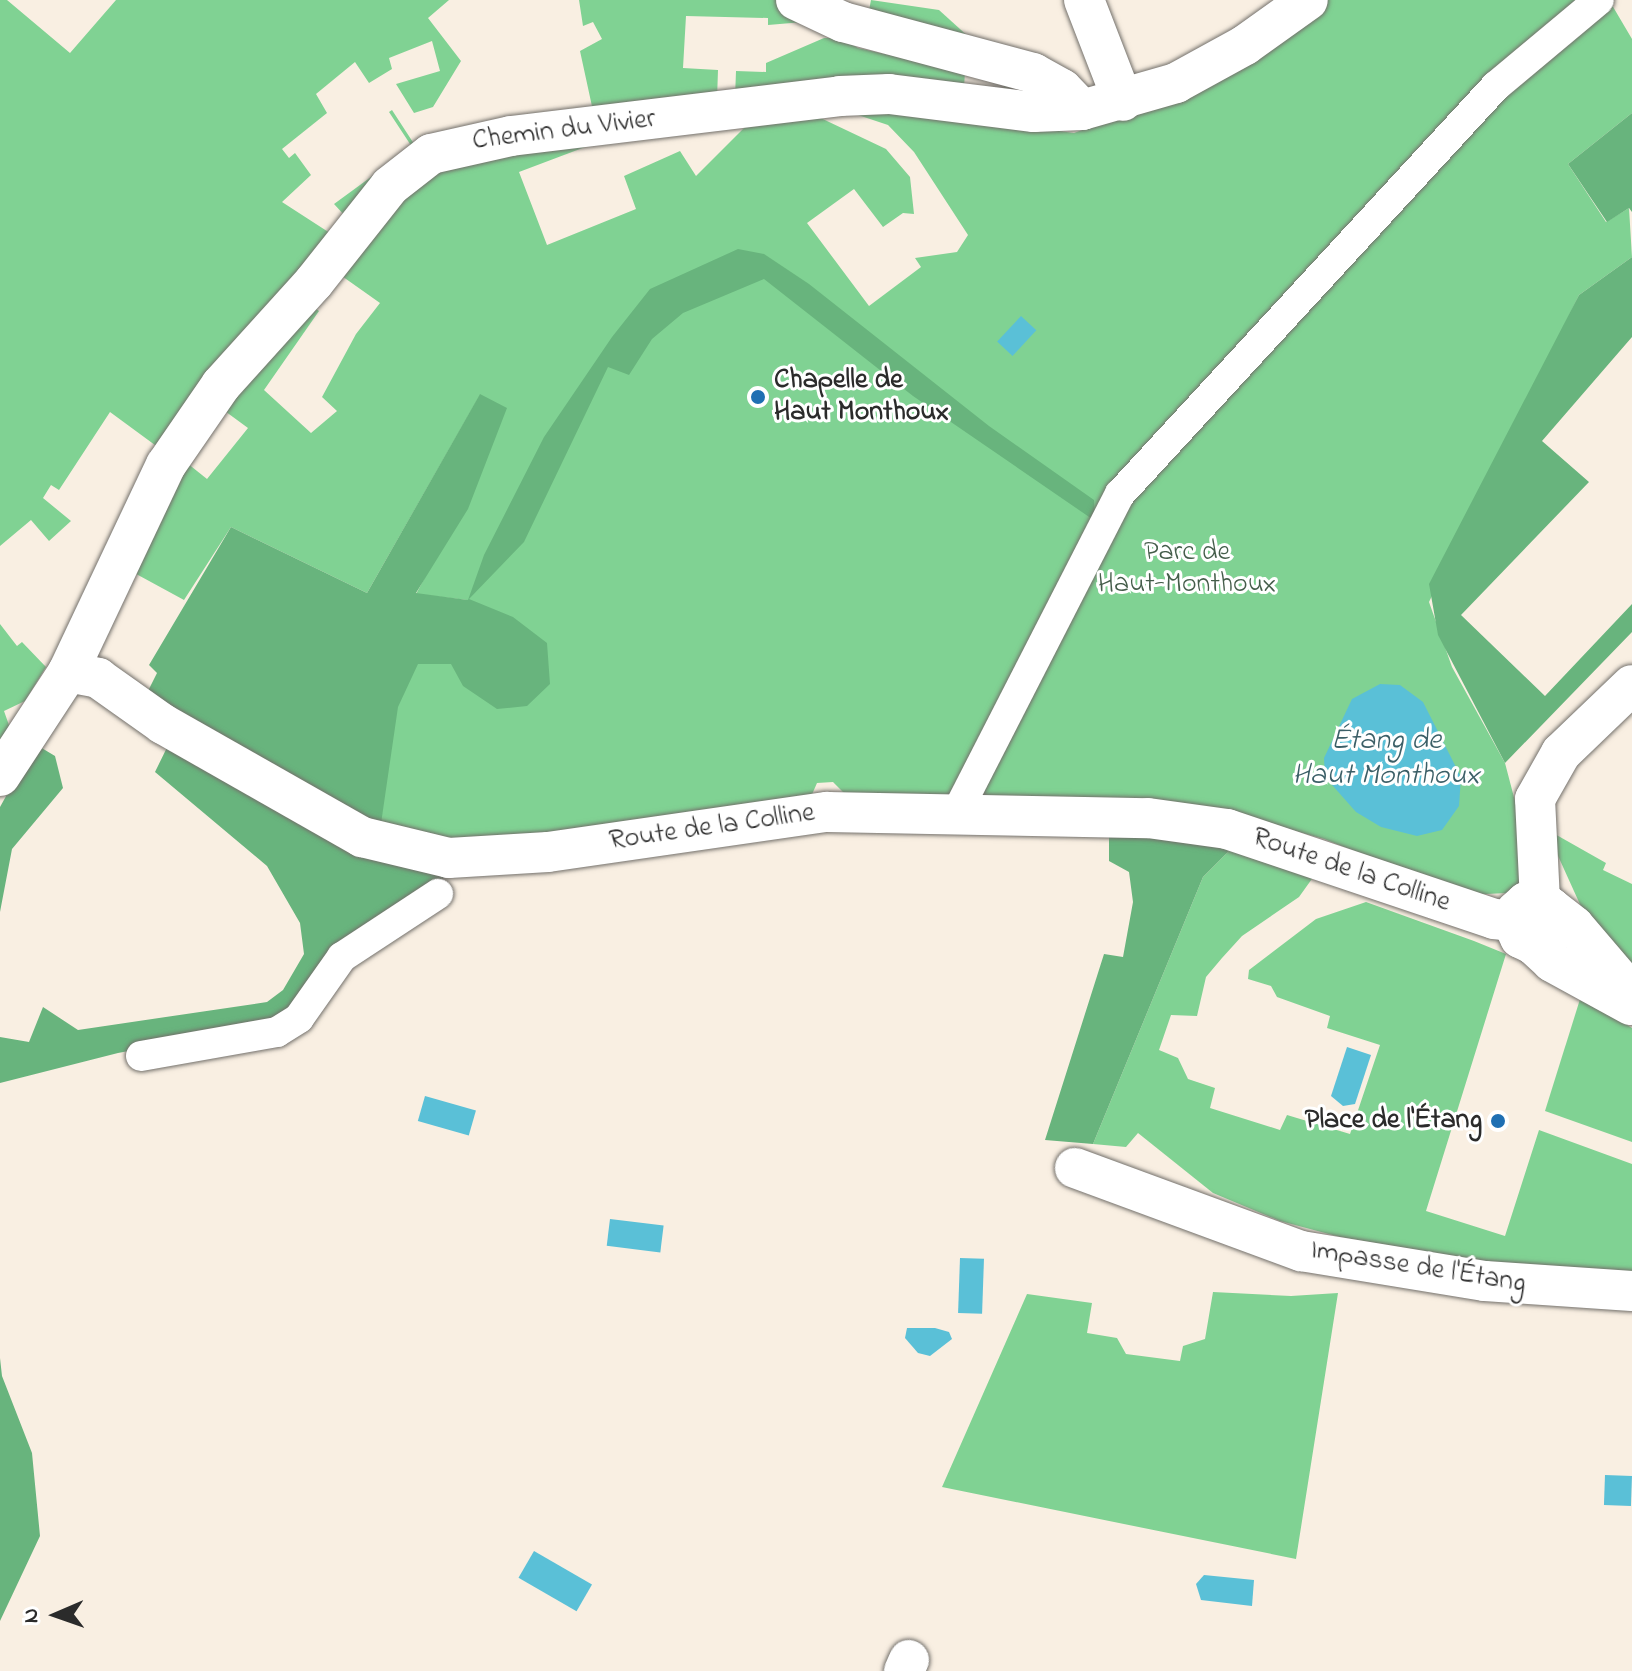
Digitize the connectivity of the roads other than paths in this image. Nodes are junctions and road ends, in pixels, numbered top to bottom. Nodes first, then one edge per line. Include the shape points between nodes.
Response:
1 (796, 0) edge
2 (1084, 0) edge
3 (1308, 0) edge
4 (1599, 0) edge
5 (1123, 101) junction
6 (1082, 110) junction
7 (68, 672) junction
8 (1632, 685) edge
9 (0, 776) edge
10 (957, 812) junction
11 (438, 894) dead end
12 (1535, 919) junction
13 (1632, 994) edge
14 (1632, 1005) edge
15 (141, 1056) dead end
16 (1075, 1168) dead end
17 (1632, 1291) edge

1 - 6 street via 853,25 1033,73 1062,89
2 - 5 street
3 - 5 street, Chemin du Vivier via 1195,73
4 - 10 street via 1496,86 1120,494
5 - 6 street, Chemin du Vivier
6 - 7 street, Chemin du Vivier via 1057,114 889,94 840,96 474,142 421,160 390,186 314,282 221,385 166,465
7 - 9 street
7 - 10 street, Route de la Colline via 98,678 163,724 362,837 449,858 548,852 827,812
8 - 12 street via 1561,753 1535,799
10 - 12 street, Route de la Colline via 1148,818 1227,829 1494,919
11 - 15 street via 342,957 299,1018 277,1032
12 - 13 street
12 - 14 street via 1552,962
16 - 17 street, Impasse de l'Étang via 1301,1251 1485,1281

